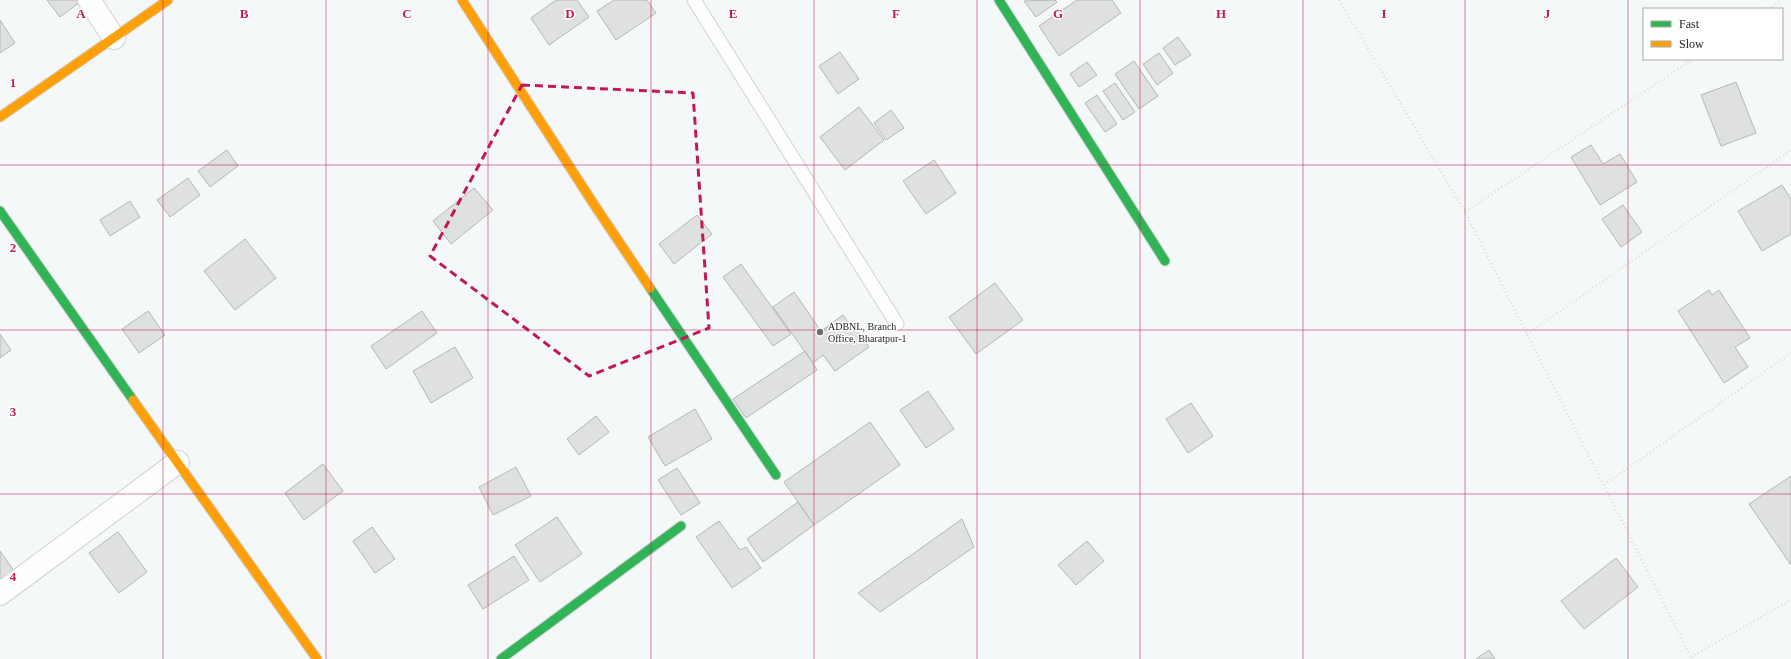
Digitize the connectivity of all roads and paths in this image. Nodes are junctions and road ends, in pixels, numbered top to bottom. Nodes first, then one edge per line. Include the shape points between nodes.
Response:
1 (89, 0) edge
2 (168, 0) edge
3 (462, 0) edge
4 (694, 0) edge
5 (999, 0) edge
6 (1339, 0) edge
7 (1782, 0) edge
8 (1770, 8) edge
9 (114, 38) junction
10 (1692, 60) edge
11 (0, 117) edge
12 (1791, 150) edge
13 (0, 211) edge
14 (1465, 212) junction
15 (1164, 261) dead end
16 (897, 324) dead end
17 (1527, 334) junction
18 (1791, 353) edge
19 (178, 462) junction
20 (776, 475) dead end
21 (1604, 485) junction
22 (681, 526) dead end
23 (0, 594) edge
24 (1791, 600) edge
25 (1692, 658) edge
26 (317, 659) edge
27 (501, 659) edge

1 - 9 street
2 - 9 street
3 - 20 street via 595,206
4 - 16 lane
5 - 15 street
6 - 14 path
7 - 8 path
9 - 11 street
10 - 14 path
12 - 17 path
13 - 19 street
14 - 17 path
17 - 21 path
18 - 21 path
19 - 23 street
19 - 26 street
21 - 25 path
22 - 27 street
24 - 25 path

